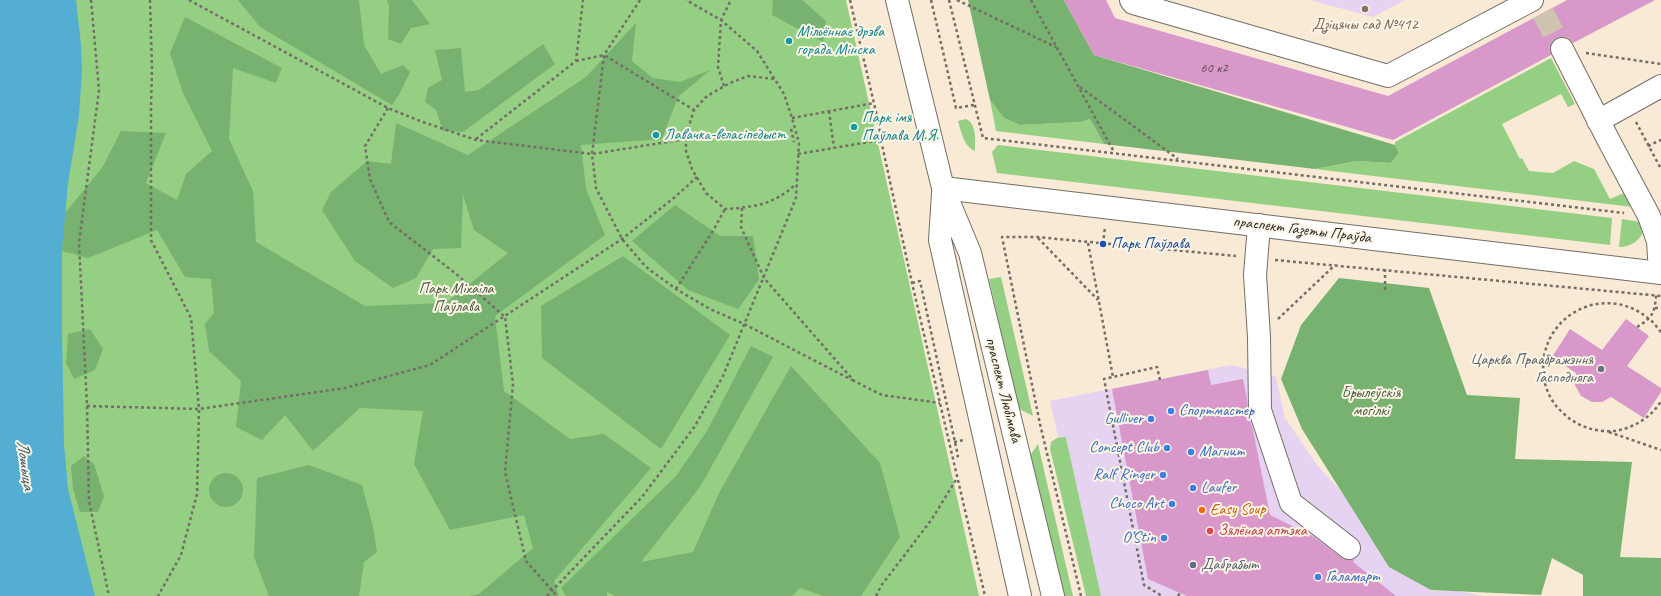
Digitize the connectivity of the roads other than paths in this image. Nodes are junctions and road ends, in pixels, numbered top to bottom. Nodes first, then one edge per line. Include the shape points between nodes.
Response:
1 (897, 0) edge
2 (1131, 0) edge
3 (1537, 4) edge
4 (1498, 8) edge
5 (1562, 49) tunnel mouth
6 (1661, 86) edge
7 (1598, 120) junction
8 (943, 188) junction
9 (1259, 225) junction
10 (1661, 273) edge
11 (1349, 548) dead end
12 (1020, 596) edge
13 (1053, 596) edge

1 - 8 main road, праспект Любімава
2 - 4 main road via 1133,3 1388,76
3 - 4 main road
5 - 7 main road
6 - 7 main road
7 - 10 main road via 1649,216 1658,240
8 - 9 main road, праспект Газеты Праўда
8 - 12 main road, праспект Любімава via 940,240
8 - 13 main road, праспект Любімава via 970,253
9 - 10 main road, праспект Газеты Праўда
9 - 11 main road via 1255,275 1260,410 1291,503

